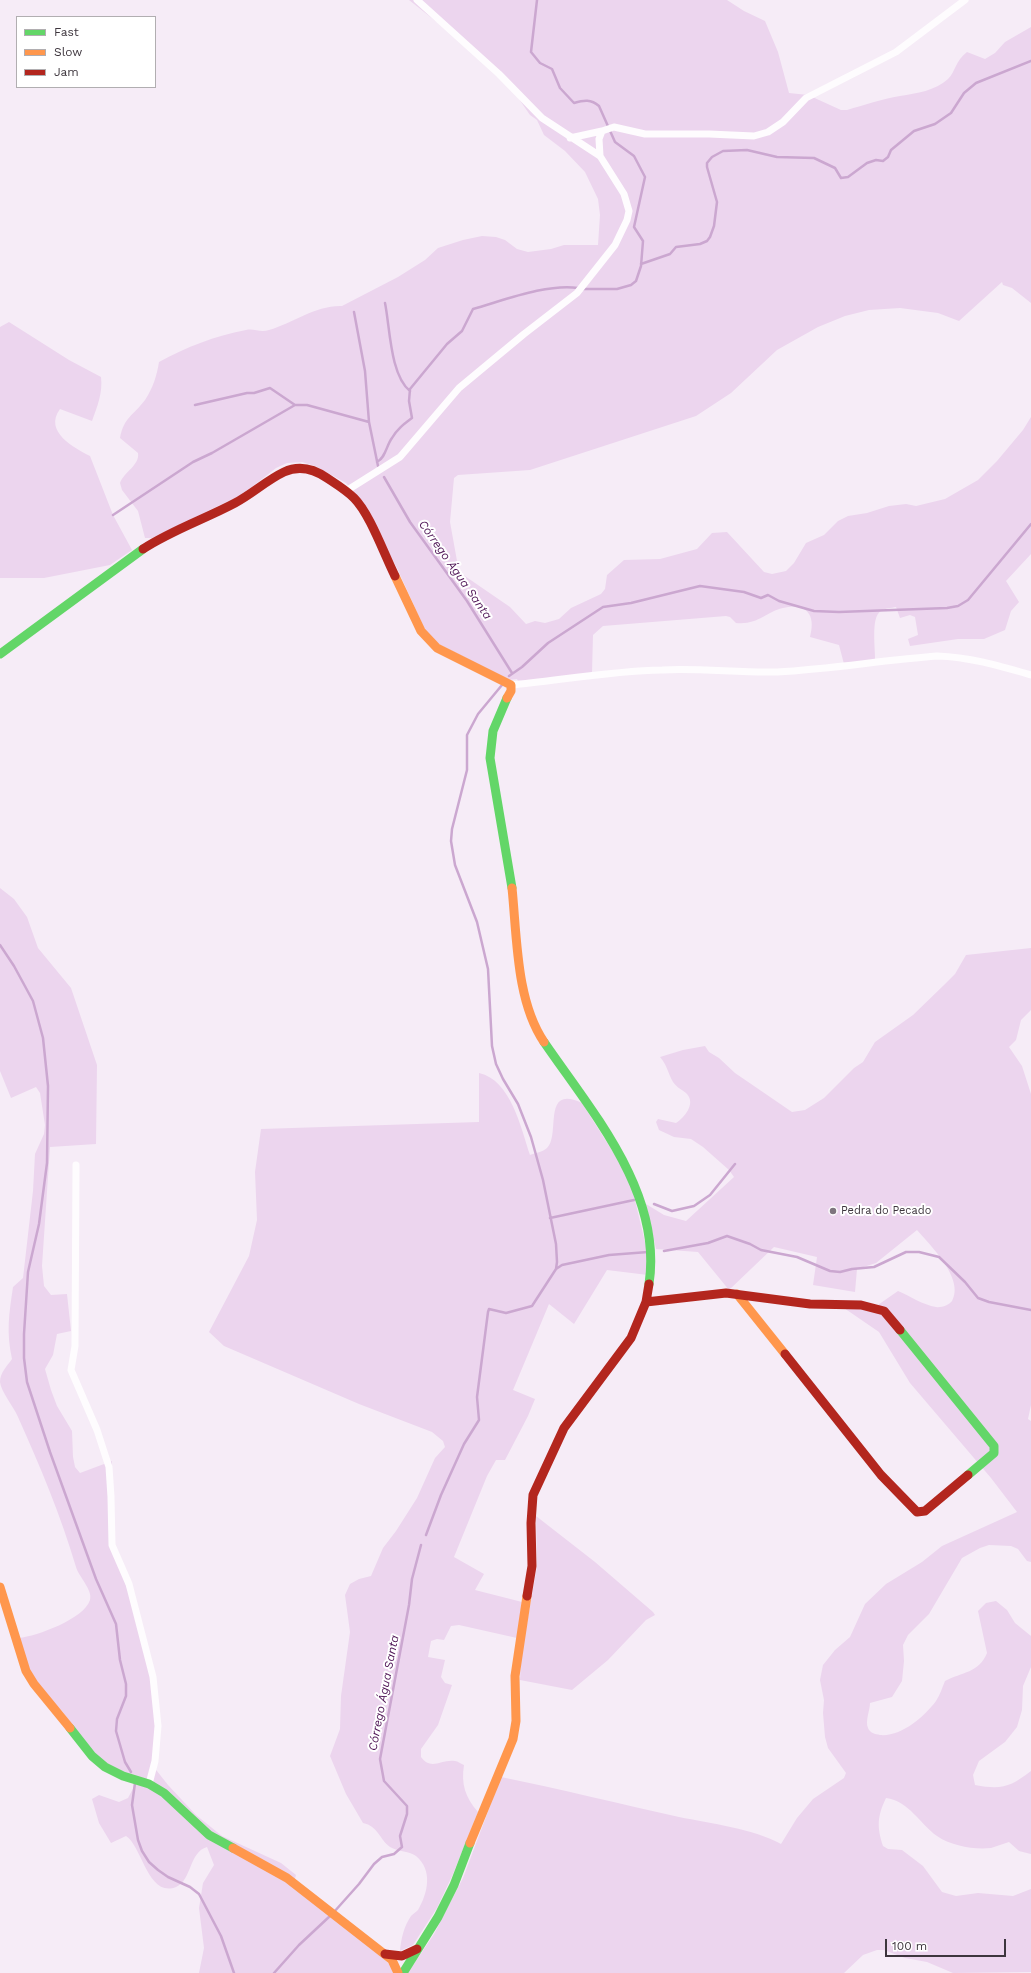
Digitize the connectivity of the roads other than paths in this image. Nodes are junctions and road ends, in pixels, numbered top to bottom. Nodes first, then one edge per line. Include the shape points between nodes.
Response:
1 (416, 0) edge
2 (965, 0) edge
3 (608, 129) junction
4 (570, 138) junction
5 (600, 156) junction
6 (346, 491) junction
7 (0, 654) edge
8 (1031, 675) edge
9 (511, 686) junction
10 (76, 1165) dead end
11 (737, 1294) junction
12 (646, 1302) junction
13 (0, 1587) edge
14 (149, 1784) junction
15 (417, 1949) junction
16 (385, 1954) junction
17 (398, 1973) edge
18 (403, 1973) edge

1 - 4 street via 499,74 542,118
2 - 3 street via 896,52 806,98 783,122 768,132 754,136 660,135
3 - 4 street
3 - 5 street via 599,139
4 - 5 street
5 - 6 street via 624,194 629,211 615,245 577,294 464,384 400,457
6 - 7 street via 314,470 295,469 284,472 236,503 161,537
6 - 9 street via 355,499 367,518 426,637 444,652
8 - 9 street via 986,662 937,656 776,672 695,669 633,671
9 - 12 street via 511,692 494,724 490,758 511,873 521,987 529,1015 540,1037 617,1149 639,1197 652,1255 651,1279
10 - 14 street via 75,1343 71,1370 106,1454 111,1498 111,1541 129,1584 151,1669 158,1726 155,1760
11 - 11 street via 883,1476 917,1512 925,1511 994,1453 994,1446 884,1311 869,1305 820,1305
11 - 12 street via 717,1293
12 - 15 street via 626,1346 564,1428 533,1494 532,1566 518,1647 515,1676 516,1721 513,1739 454,1885 441,1912
13 - 14 street via 26,1671 34,1684 92,1756 105,1767 123,1776
14 - 16 street via 171,1798 209,1835 279,1872
15 - 16 street via 402,1956
15 - 18 street
16 - 17 street via 394,1962

